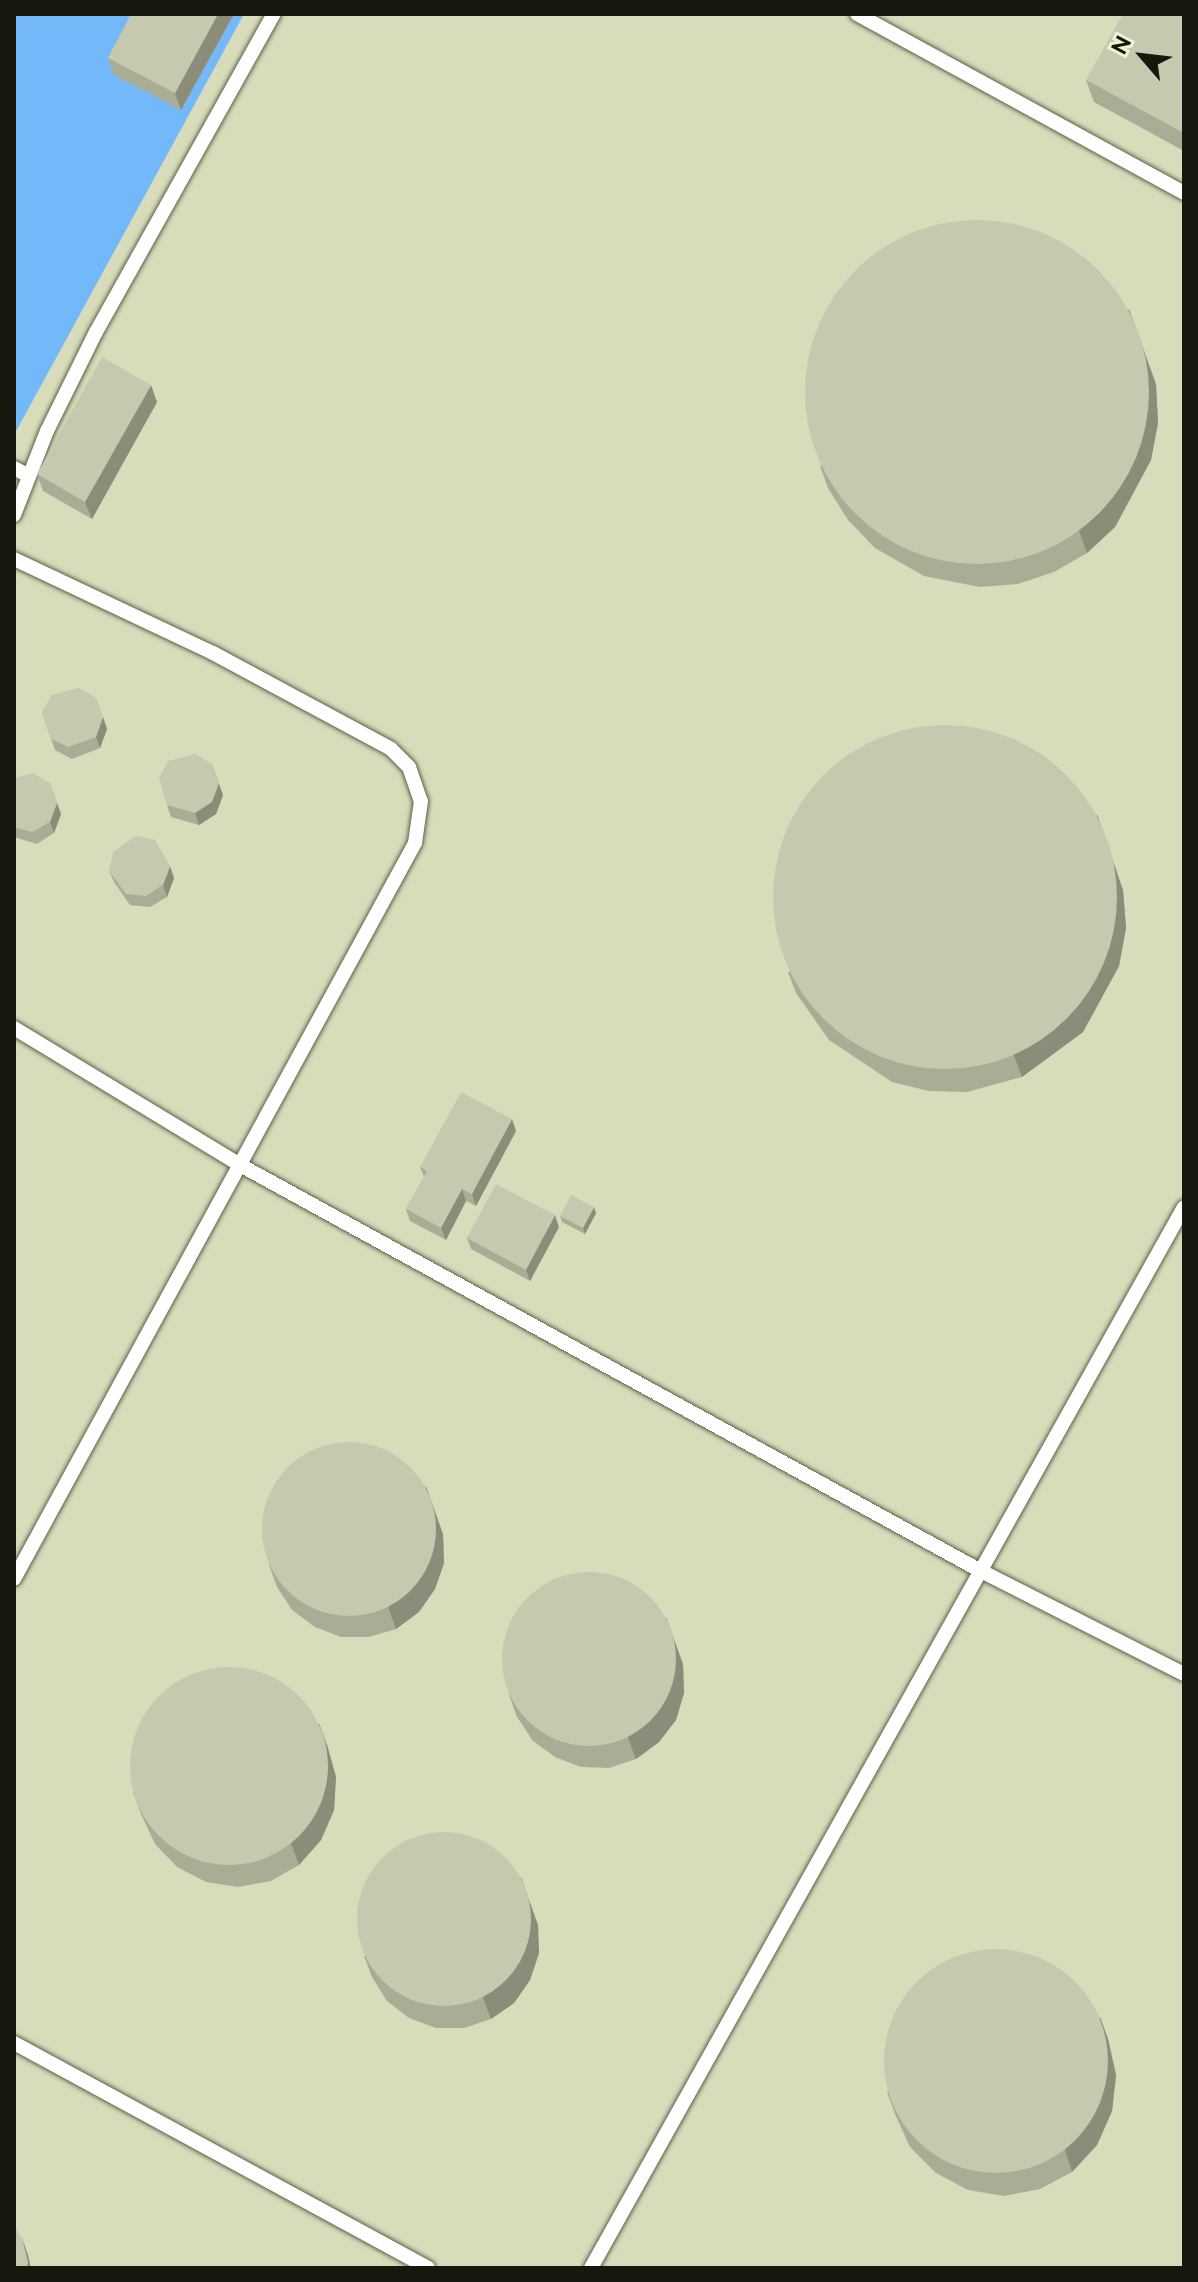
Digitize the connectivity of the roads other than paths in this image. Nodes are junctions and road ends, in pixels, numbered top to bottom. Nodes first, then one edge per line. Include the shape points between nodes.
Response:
1 (274, 14) edge
2 (857, 14) edge
3 (1184, 193) edge
4 (14, 468) edge
5 (29, 476) junction
6 (14, 515) edge
7 (14, 559) edge
8 (14, 1028) edge
9 (240, 1165) junction
10 (1184, 1207) edge
11 (981, 1571) junction
12 (14, 1579) edge
13 (1184, 1674) edge
14 (14, 2043) edge
15 (428, 2268) edge
16 (591, 2268) edge

1 - 5 lane via 96,332
2 - 3 lane
4 - 5 lane
5 - 6 lane
7 - 9 lane via 213,653 391,749 409,767 421,801 415,843
8 - 9 lane
9 - 11 lane
9 - 12 lane
10 - 11 lane
11 - 13 lane
11 - 16 lane
14 - 15 lane

